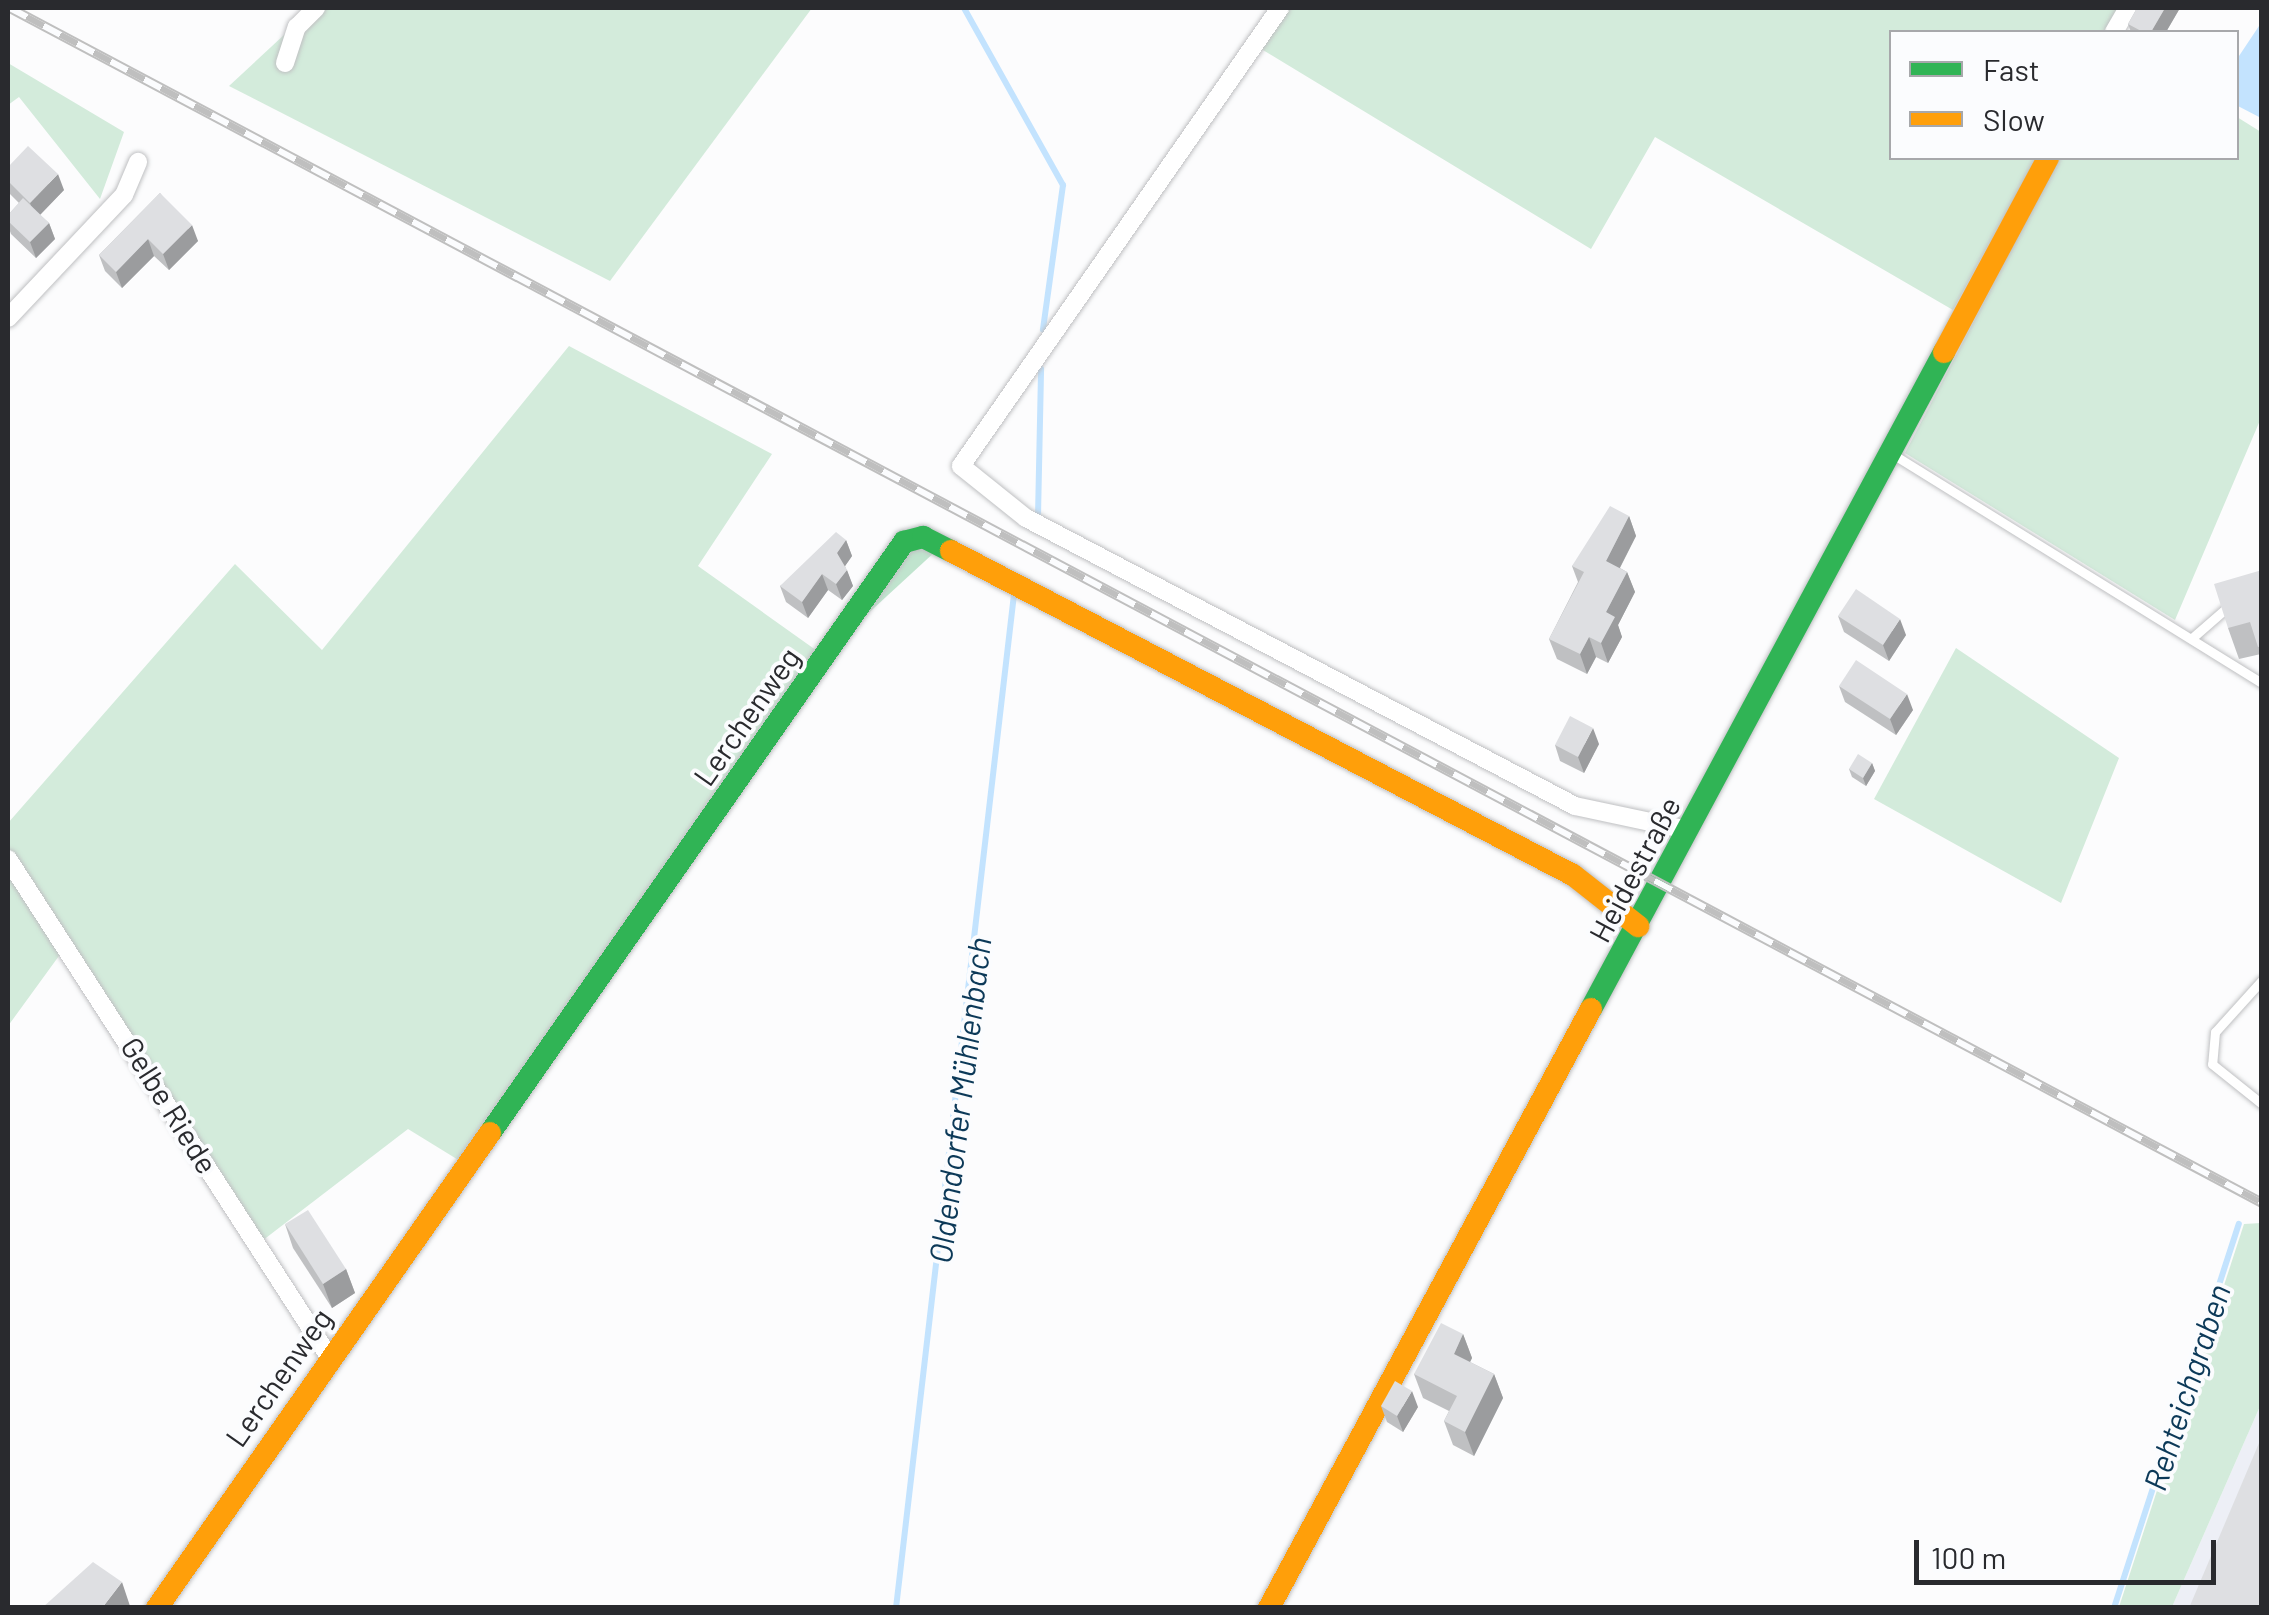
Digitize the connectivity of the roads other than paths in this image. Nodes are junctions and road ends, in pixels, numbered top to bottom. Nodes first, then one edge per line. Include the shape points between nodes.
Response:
1 (316, 8) edge
2 (1280, 8) edge
3 (2128, 8) edge
4 (2115, 30) edge
5 (285, 63) dead end
6 (2047, 160) edge
7 (138, 162) dead end
8 (8, 318) edge
9 (1892, 453) junction
10 (2248, 600) edge
11 (2192, 638) junction
12 (2262, 683) edge
13 (1688, 830) junction
14 (8, 858) edge
15 (1638, 926) junction
16 (2262, 980) edge
17 (2262, 1104) edge
18 (328, 1354) junction
19 (157, 1608) edge
20 (1269, 1608) edge

1 - 5 street via 297,26
2 - 13 street via 961,466 1026,518 1575,806
3 - 4 street
6 - 9 street, Heidestraße
7 - 8 street via 124,195
9 - 11 lane
9 - 13 street, Heidestraße
10 - 11 lane via 2220,608
11 - 12 lane
13 - 15 street, Heidestraße
14 - 18 street, Gelbe Riede
15 - 18 street, Lerchenweg via 1573,875 1236,695 923,537 904,542
15 - 20 street, Heidestraße
16 - 17 lane via 2215,1032 2212,1064
18 - 19 street, Lerchenweg

